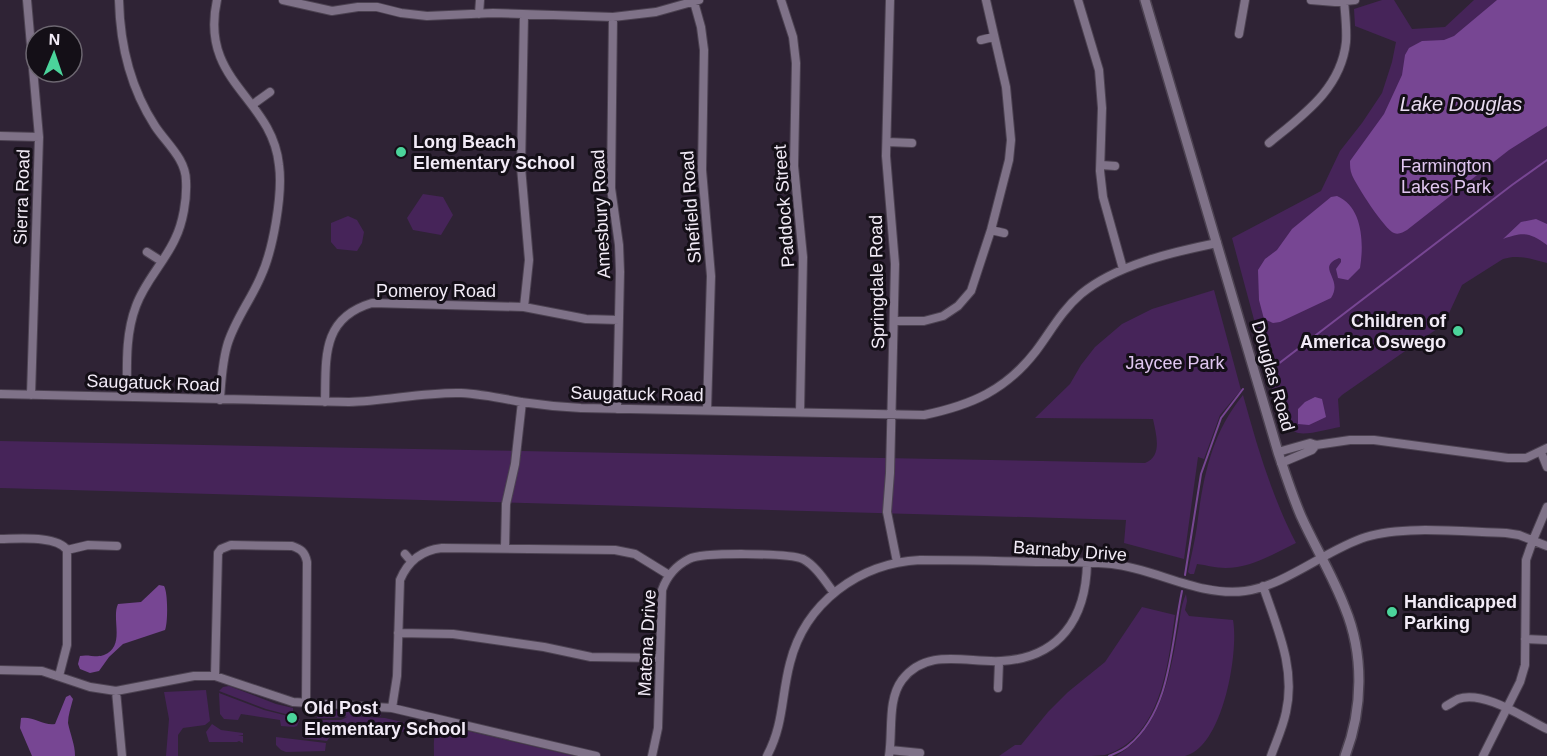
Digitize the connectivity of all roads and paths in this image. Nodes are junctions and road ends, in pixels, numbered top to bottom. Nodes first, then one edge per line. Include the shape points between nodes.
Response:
1 (27, 0) edge
2 (119, 0) edge
3 (217, 0) edge
4 (283, 0) edge
5 (480, 0) edge
6 (781, 0) edge
7 (890, 0) edge
8 (986, 0) edge
9 (1078, 0) edge
10 (1145, 0) edge
11 (1245, 0) edge
12 (1311, 0) edge
13 (1355, 0) edge
14 (697, 1) edge
15 (1344, 1) edge
16 (377, 3) edge
17 (479, 14) junction
18 (525, 15) junction
19 (613, 17) junction
20 (1239, 34) dead end
21 (993, 37) junction
22 (981, 40) dead end
23 (270, 92) dead end
24 (252, 105) junction
25 (0, 136) edge
26 (39, 137) junction
27 (886, 142) junction
28 (912, 143) dead end
29 (1269, 143) dead end
30 (1101, 165) junction
31 (1115, 166) dead end
32 (991, 230) junction
33 (1004, 233) dead end
34 (1217, 243) junction
35 (147, 252) dead end
36 (161, 261) junction
37 (1123, 269) junction
38 (524, 307) junction
39 (619, 320) junction
40 (895, 321) junction
41 (0, 394) edge
42 (31, 395) junction
43 (127, 397) junction
44 (220, 400) junction
45 (325, 402) junction
46 (522, 402) junction
47 (617, 409) junction
48 (707, 410) junction
49 (800, 412) junction
50 (892, 414) junction
51 (1316, 445) junction
52 (1544, 450) edge
53 (1278, 452) junction
54 (1281, 463) junction
55 (1547, 467) edge
56 (1547, 507) edge
57 (0, 539) edge
58 (1533, 540) junction
59 (117, 546) dead end
60 (1547, 546) edge
61 (505, 548) junction
62 (67, 550) junction
63 (405, 554) dead end
64 (1321, 558) junction
65 (411, 561) junction
66 (897, 562) junction
67 (1087, 563) junction
68 (669, 575) junction
69 (1263, 586) junction
70 (834, 592) junction
71 (398, 633) junction
72 (1525, 639) junction
73 (1547, 640) edge
74 (660, 658) junction
75 (999, 662) junction
76 (0, 670) edge
77 (59, 676) junction
78 (215, 676) junction
79 (998, 688) dead end
80 (116, 691) junction
81 (306, 704) junction
82 (1446, 706) dead end
83 (392, 708) junction
84 (1506, 709) junction
85 (1547, 729) edge
86 (890, 753) edge
87 (920, 753) dead end
88 (122, 756) edge
89 (596, 756) edge
90 (652, 756) edge
91 (768, 756) edge
92 (1271, 756) edge
93 (1345, 756) edge
94 (1483, 756) edge

1 - 26 street, Sierra Road
2 - 36 street via 122,36 136,90 185,172 181,221 176,238
3 - 24 street via 214,31 218,51 227,73
4 - 16 street via 332,11
5 - 17 street
6 - 49 street, Paddock Street via 792,32 796,63 794,166 803,268
7 - 27 street, Springdale Road
8 - 21 street
9 - 30 street via 1100,78
10 - 34 street, Douglas Road
11 - 20 street
12 - 15 street
13 - 15 street
14 - 19 street via 656,12
14 - 48 street, Shefield Road via 703,40 702,170 711,276
15 - 29 street via 1346,41 1337,74 1315,105
16 - 17 street via 401,13 427,16
17 - 18 street
18 - 19 street
18 - 38 street via 521,167 529,260
19 - 39 street, Amesbury Road via 611,188 619,245
21 - 22 street
21 - 32 street via 1006,87 1011,140
23 - 24 street
24 - 44 street via 275,146 279,194 266,264 227,345
25 - 26 street
26 - 42 street, Sierra Road
27 - 28 street
27 - 40 street, Springdale Road via 895,241
30 - 31 street
30 - 37 street via 1102,197
32 - 33 street
32 - 40 street via 971,291 958,306 924,321
34 - 37 street, Saugatuck Road
34 - 53 street, Douglas Road
35 - 36 street
36 - 43 street via 142,291 132,318
37 - 50 street, Saugatuck Road via 1080,295 1058,317 1023,366 984,397 924,415
38 - 39 street, Pomeroy Road via 586,319
38 - 45 street, Pomeroy Road via 372,303 353,310 330,338
39 - 47 street, Amesbury Road
40 - 50 street, Springdale Road
41 - 42 street, Saugatuck Road
42 - 43 street, Saugatuck Road
43 - 44 street, Saugatuck Road
44 - 45 street, Saugatuck Road
45 - 46 street, Saugatuck Road via 372,402 461,393
46 - 47 street, Saugatuck Road
46 - 61 street via 506,504
47 - 48 street, Saugatuck Road
48 - 49 street, Saugatuck Road
49 - 50 street, Saugatuck Road
50 - 66 street, Springdale Road via 887,512
51 - 52 street via 1374,441 1508,458 1526,458
51 - 53 street via 1310,443
51 - 54 street
52 - 55 street
53 - 54 street, Douglas Road
54 - 64 street, Douglas Road
56 - 58 street
57 - 62 street via 51,540
58 - 60 street, Barnaby Drive
58 - 64 street, Barnaby Drive via 1506,533 1385,532
58 - 72 street via 1526,560
59 - 62 street via 88,545
61 - 65 street via 437,548
61 - 68 street via 625,552
62 - 77 street via 67,645
63 - 65 street
64 - 69 street, Barnaby Drive
64 - 93 street, Douglas Road via 1345,608 1359,666 1356,715
65 - 71 street via 400,580
66 - 67 street, Barnaby Drive
66 - 70 street, Barnaby Drive via 854,578
67 - 69 street, Barnaby Drive via 1115,565 1230,592
67 - 75 street via 1083,602 1062,636 1028,657
68 - 70 street, Matena Drive via 697,556 789,556 809,564
68 - 74 street, Matena Drive via 661,598
69 - 92 street via 1284,644 1289,676 1286,711
70 - 91 street, Barnaby Drive via 812,616 796,644 780,727
71 - 74 street via 453,634 591,657
71 - 83 street
72 - 73 street
72 - 84 street via 1520,682
74 - 90 street, Matena Drive via 658,728
75 - 79 street
75 - 86 street via 939,658 914,668 896,693
76 - 77 street via 42,671
77 - 80 street
78 - 80 street via 194,676
78 - 81 street
78 - 81 street via 218,553 231,545 299,548 307,562
80 - 88 street
81 - 83 street
82 - 84 street via 1471,698
83 - 89 street
84 - 85 street
84 - 94 street
86 - 87 street

